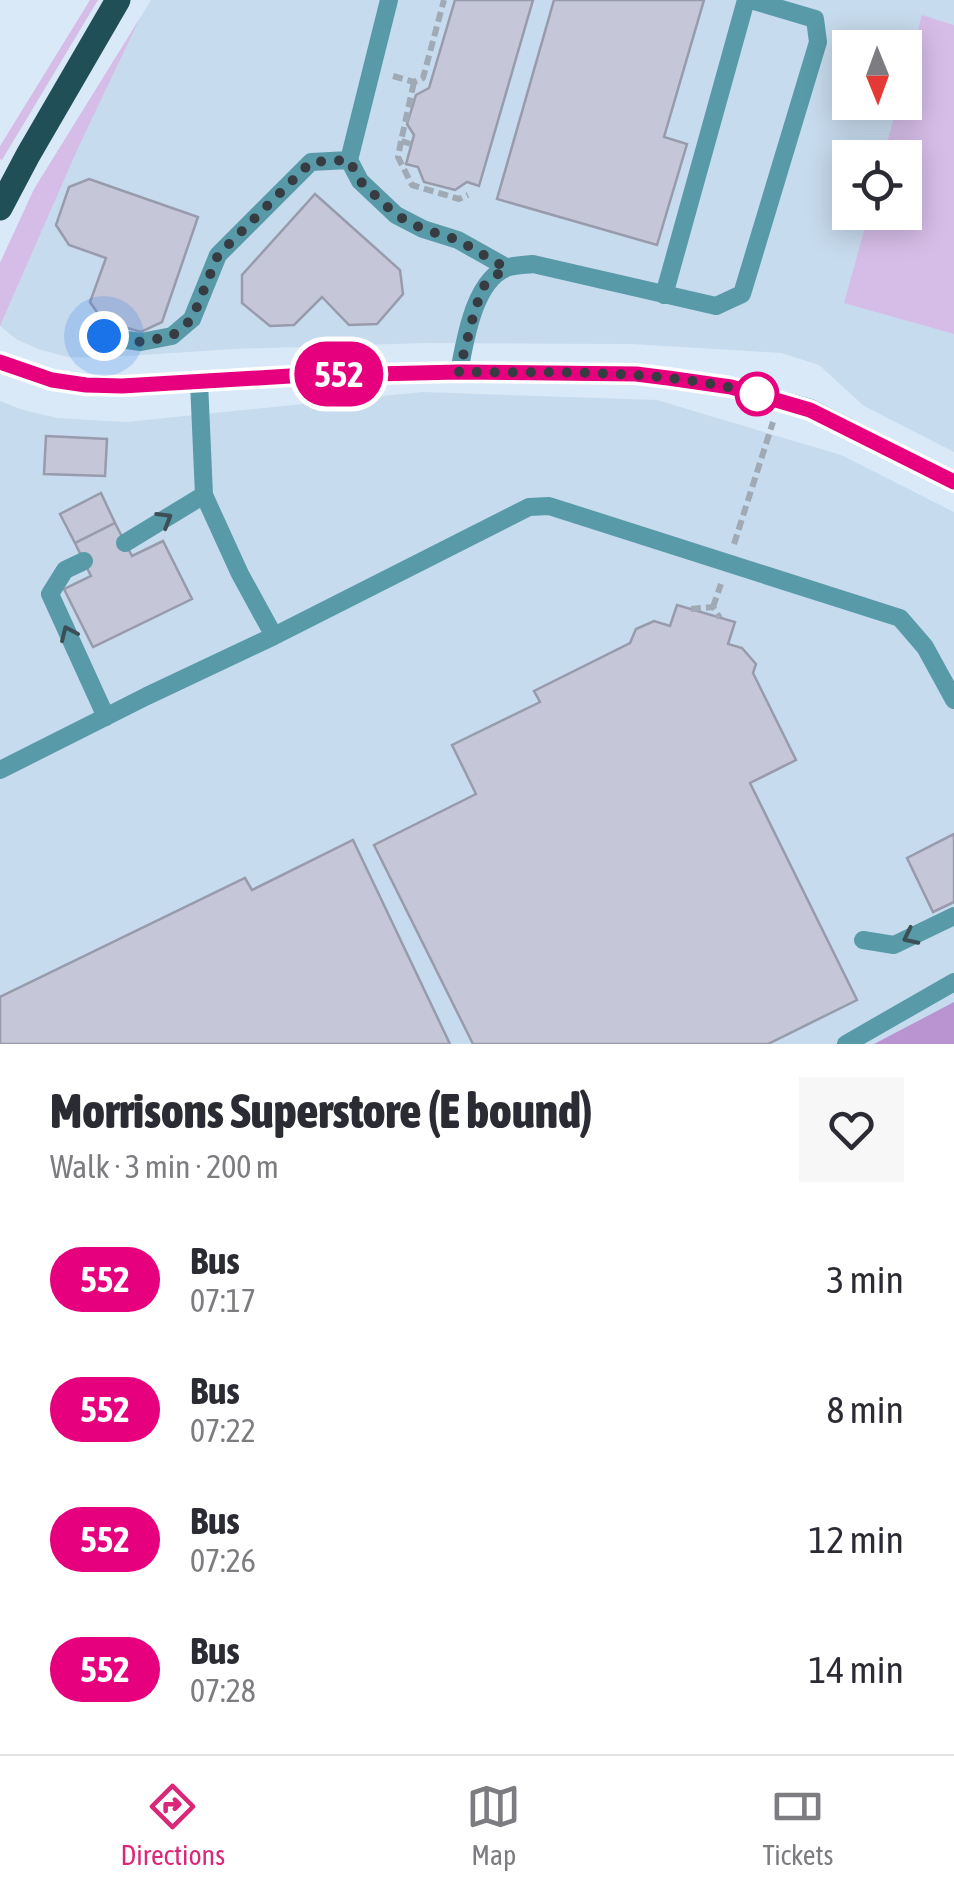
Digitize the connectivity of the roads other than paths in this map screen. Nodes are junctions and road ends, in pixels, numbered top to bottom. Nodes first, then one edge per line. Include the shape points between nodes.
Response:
1 (118, 0) edge
2 (389, 0) edge
3 (748, 0) edge
4 (349, 160) junction
5 (0, 208) edge
6 (506, 268) junction
7 (664, 295) junction
8 (104, 336) dead end
9 (0, 362) edge
10 (459, 372) junction
11 (200, 382) junction
12 (954, 482) edge
13 (204, 495) junction
14 (125, 543) dead end
15 (84, 561) dead end
16 (274, 636) junction
17 (954, 700) edge
18 (106, 717) junction
19 (0, 770) edge
20 (954, 916) edge
21 (863, 940) dead end
22 (954, 982) edge
23 (846, 1044) edge

1 - 5 main road
2 - 4 lane
3 - 7 lane
3 - 7 lane via 815,20 818,42 742,294 716,306
4 - 6 lane via 360,181 396,215
4 - 8 lane via 311,162 276,196 218,255 192,319 172,336 141,342
6 - 7 lane via 532,264
6 - 10 lane via 485,284
9 - 11 street via 86,385
10 - 11 street
10 - 12 street via 636,374 731,387 810,410
11 - 13 lane
14 -> 13 lane
13 - 16 lane
18 -> 15 lane via 50,594 65,570
16 - 17 lane via 529,507 549,506 900,618 926,647
16 - 18 lane
18 - 19 lane
20 -> 21 lane via 894,944
22 - 23 lane

